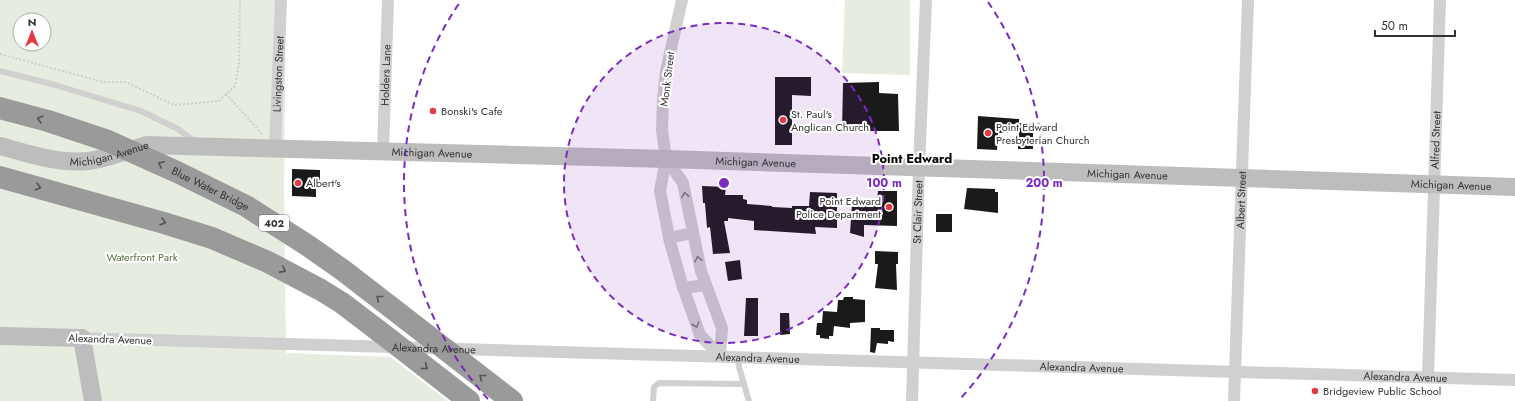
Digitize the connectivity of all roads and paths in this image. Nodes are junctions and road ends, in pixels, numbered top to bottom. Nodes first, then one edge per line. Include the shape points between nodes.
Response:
1 (240, 0) edge
2 (281, 0) edge
3 (388, 0) edge
4 (682, 0) edge
5 (926, 0) edge
6 (1248, 0) edge
7 (1440, 0) edge
8 (0, 54) edge
9 (0, 71) edge
10 (226, 94) junction
11 (0, 108) edge
12 (0, 146) edge
13 (201, 146) junction
14 (275, 148) junction
15 (383, 151) junction
16 (666, 159) junction
17 (919, 167) junction
18 (0, 177) edge
19 (1242, 178) junction
20 (1434, 185) junction
21 (1515, 187) edge
22 (692, 233) junction
23 (669, 238) junction
24 (706, 285) junction
25 (683, 288) junction
26 (0, 336) edge
27 (82, 338) junction
28 (720, 356) junction
29 (738, 356) junction
30 (913, 362) junction
31 (1235, 372) junction
32 (1428, 377) junction
33 (1515, 380) edge
34 (744, 384) junction
35 (93, 401) edge
36 (468, 401) edge
37 (512, 401) edge
38 (653, 401) edge
39 (749, 401) edge
40 (912, 401) edge
41 (1234, 401) edge

1 - 10 path via 239,62 235,86
2 - 14 street, Livingston Street
3 - 15 street, Holders Lane
4 - 16 street, Monk Street via 664,93 662,130
5 - 17 street, St Clair Street
6 - 19 street, Albert Street
7 - 20 street, Alfred Street
8 - 10 path via 103,82 126,82 174,105 219,101
9 - 13 lane via 141,111 178,129
10 - 14 path
37 -> 11 highway, Blue Water Bridge / 402, bridge via 344,271 246,206 108,141
12 - 13 street, Michigan Avenue via 48,159 88,161 146,145
13 - 14 street, Michigan Avenue
14 - 15 street, Michigan Avenue
15 - 16 street, Michigan Avenue
16 - 17 street, Michigan Avenue
22 -> 16 street, Monk Street via 683,183
16 - 23 street, Monk Street via 660,191
17 - 19 street, Michigan Avenue
17 - 30 street, St Clair Street
18 -> 36 highway, bridge via 206,236 241,249 342,303
19 - 20 street, Michigan Avenue
19 - 31 street, Albert Street
20 - 21 street, Michigan Avenue
20 - 32 street, Alfred Street
22 - 23 street
24 -> 22 street, Monk Street
23 - 25 street, Monk Street
24 - 25 street
24 - 28 street, Monk Street via 722,328
25 -> 28 street, Monk Street via 700,335
26 - 27 street, Alexandra Avenue
27 - 28 street, Alexandra Avenue
27 - 35 street
28 - 29 street, Alexandra Avenue
29 - 30 street, Alexandra Avenue
29 - 34 lane
30 - 31 street, Alexandra Avenue
30 - 40 street, St Clair Street
31 - 32 street, Alexandra Avenue
31 - 41 street, Albert Street
32 - 33 street, Alexandra Avenue
34 - 38 lane via 659,383 654,387
34 - 39 lane

